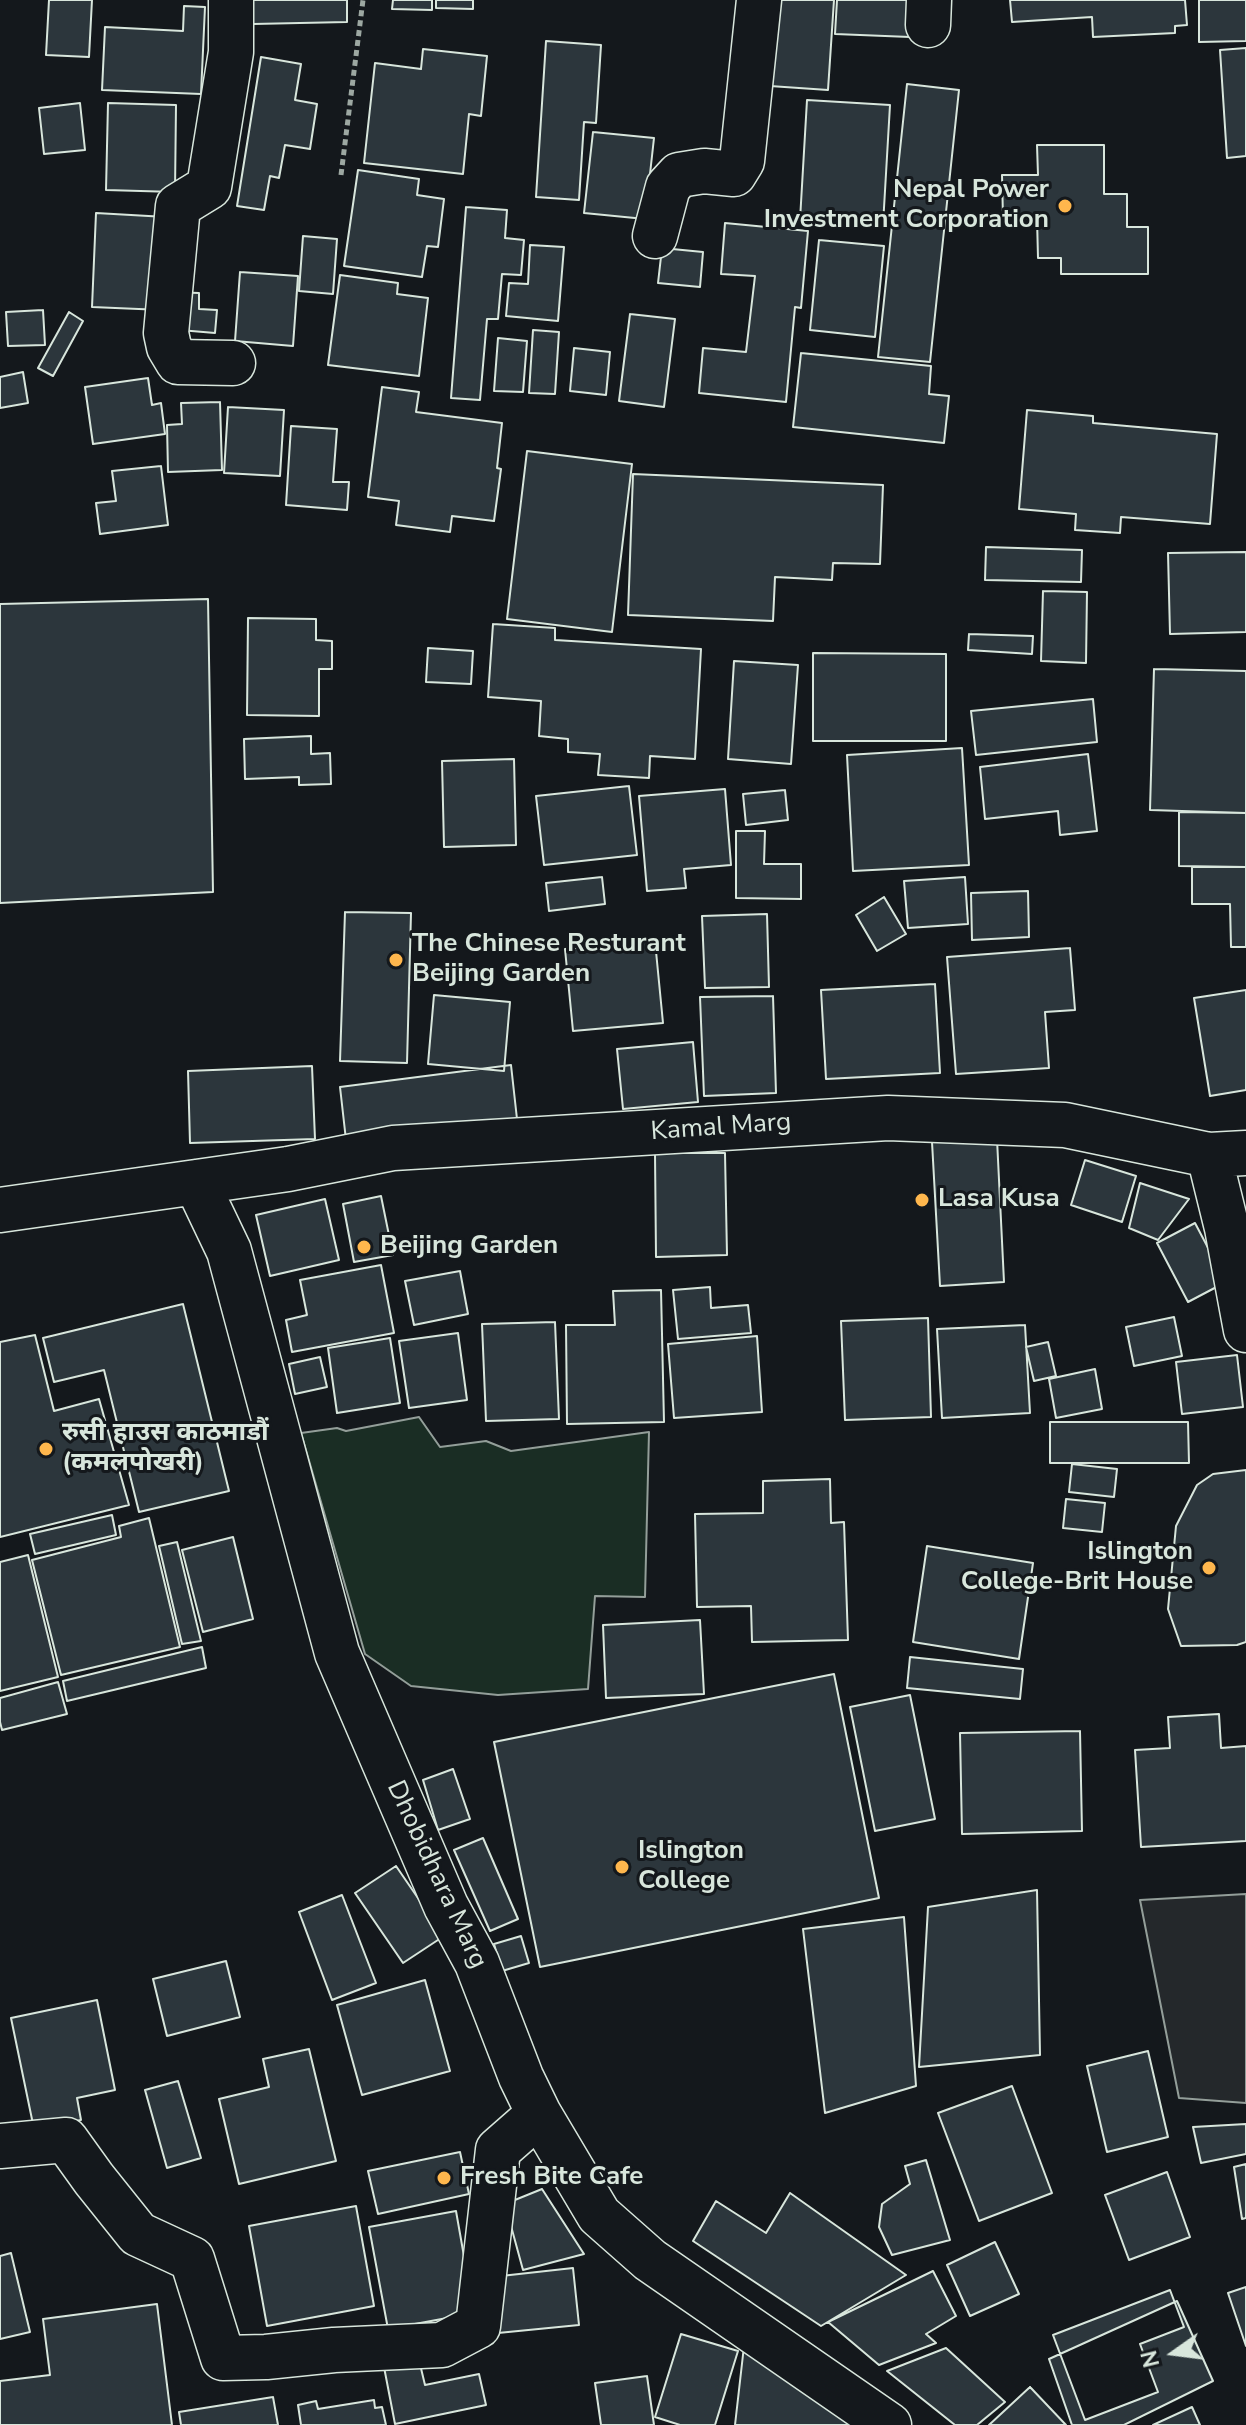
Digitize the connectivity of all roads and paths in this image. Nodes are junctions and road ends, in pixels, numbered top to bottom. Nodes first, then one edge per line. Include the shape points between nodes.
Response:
1 (231, 0) edge
2 (363, 0) edge
3 (759, 0) edge
4 (341, 175) dead end
5 (655, 236) dead end
6 (233, 363) dead end
7 (1228, 1154) edge
8 (196, 1182) junction
9 (0, 1210) edge
10 (1246, 1330) edge
11 (539, 2114) junction
12 (0, 2146) edge
13 (889, 2425) edge

1 - 6 street via 231,52 209,187 178,206 166,333 178,362
2 - 4 path
3 - 5 street via 742,161 734,174 679,175 668,187
7 - 8 street, Kamal Marg via 1065,1125 888,1118 393,1148
7 - 10 street via 1227,1228
8 - 9 street, Kamal Marg
8 - 11 street, Dhobidhara Marg via 229,1251 337,1653
11 - 12 street via 498,2150 478,2326 442,2345 266,2357 223,2358 192,2259 138,2234 66,2140
11 - 13 street, Dhobidhara Marg via 599,2215 650,2260

